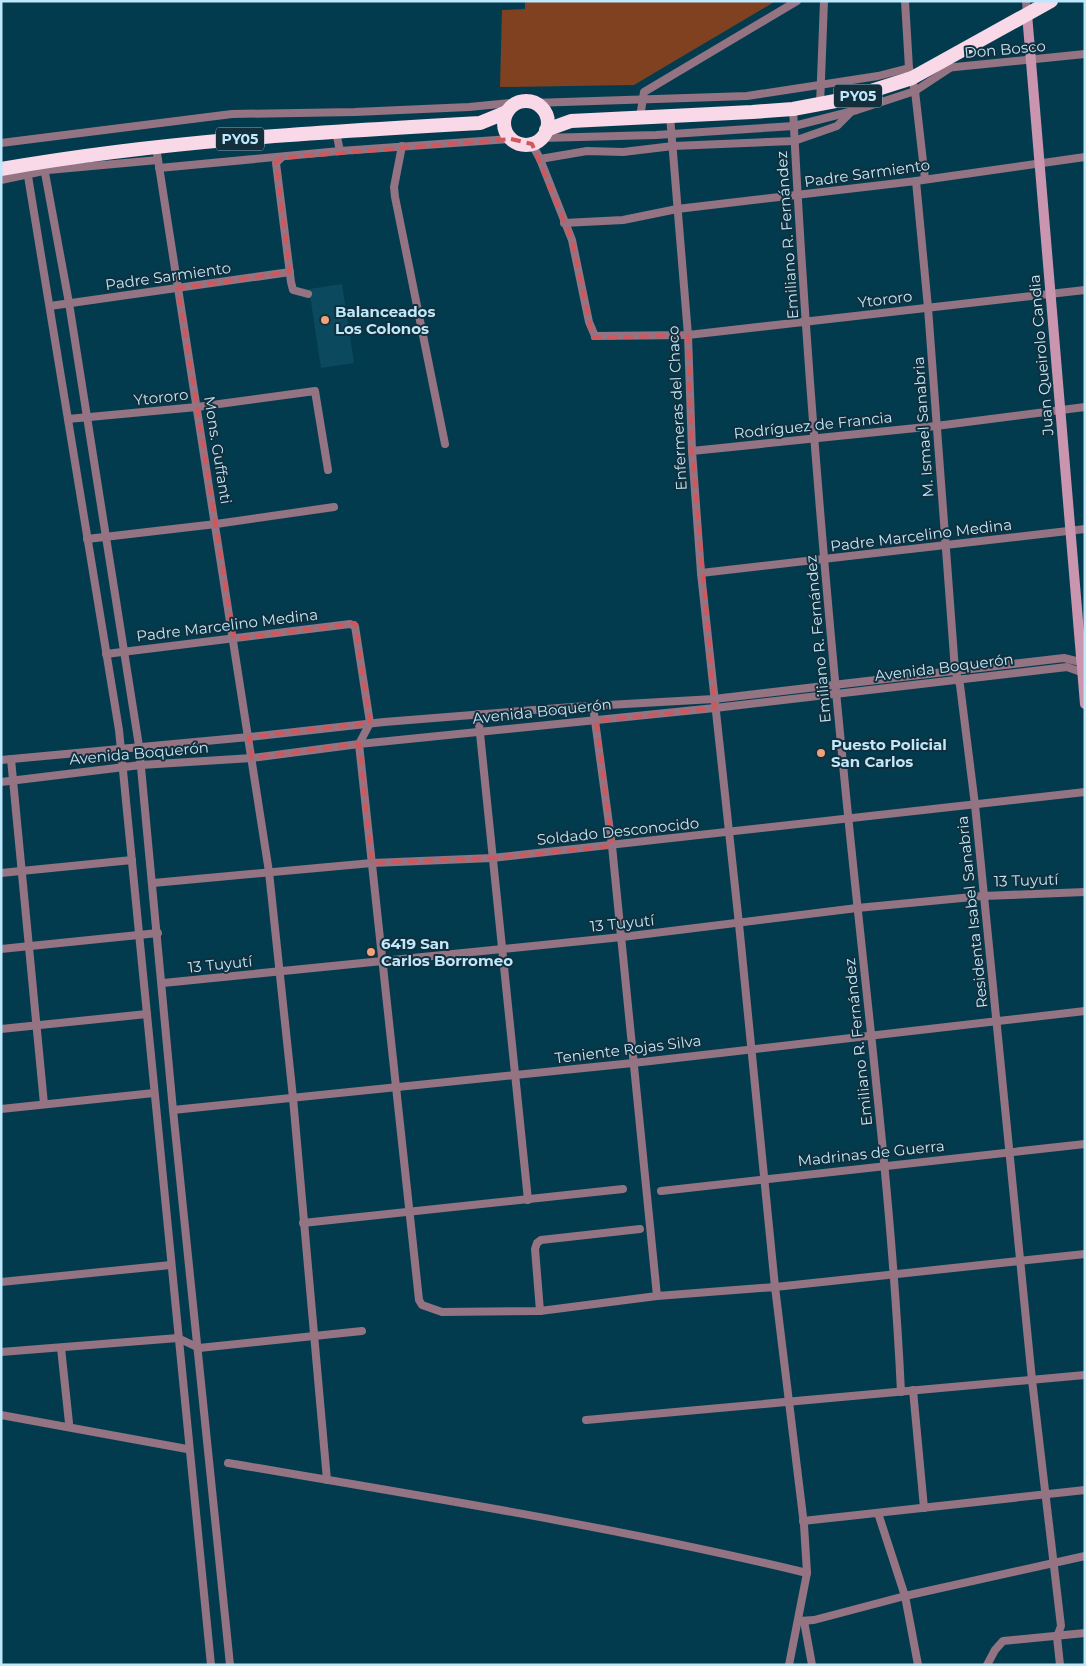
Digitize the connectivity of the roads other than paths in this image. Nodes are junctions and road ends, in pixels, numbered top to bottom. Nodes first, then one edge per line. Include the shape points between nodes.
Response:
1 (797, 1) edge
2 (824, 1) edge
3 (905, 1) edge
4 (1051, 1) edge
5 (1027, 8) edge
6 (1085, 54) edge
7 (1031, 61) junction
8 (950, 68) junction
9 (928, 69) junction
10 (912, 79) junction
11 (822, 83) junction
12 (643, 99) junction
13 (531, 104) junction
14 (820, 105) junction
15 (793, 109) junction
16 (507, 112) junction
17 (851, 112) junction
18 (670, 116) junction
19 (640, 117) junction
20 (570, 121) junction
21 (480, 123) junction
22 (794, 126) junction
23 (336, 132) junction
24 (672, 134) junction
25 (510, 137) junction
26 (540, 137) junction
27 (794, 141) junction
28 (1, 143) edge
29 (402, 146) junction
30 (673, 146) junction
31 (340, 151) junction
32 (1085, 157) edge
33 (158, 158) junction
34 (281, 158) junction
35 (540, 159) junction
36 (1039, 162) junction
37 (44, 166) junction
38 (1, 169) edge
39 (27, 169) junction
40 (1, 180) edge
41 (921, 180) junction
42 (797, 196) junction
43 (677, 209) junction
44 (564, 223) junction
45 (290, 272) junction
46 (178, 288) junction
47 (1085, 290) edge
48 (308, 294) dead end
49 (1051, 295) junction
50 (69, 303) junction
51 (50, 306) junction
52 (928, 308) junction
53 (806, 322) junction
54 (688, 334) junction
55 (1085, 406) edge
56 (197, 407) junction
57 (1060, 410) junction
58 (87, 418) junction
59 (68, 419) junction
60 (936, 426) junction
61 (814, 440) junction
62 (445, 444) dead end
63 (692, 451) junction
64 (328, 470) dead end
65 (334, 507) dead end
66 (216, 524) junction
67 (1085, 529) edge
68 (1070, 531) junction
69 (107, 536) junction
70 (87, 539) junction
71 (945, 546) junction
72 (824, 560) junction
73 (702, 573) junction
74 (234, 639) junction
75 (125, 650) junction
76 (106, 654) junction
77 (1083, 666) edge
78 (955, 670) junction
79 (958, 680) junction
80 (836, 684) junction
81 (837, 694) junction
82 (714, 699) junction
83 (1085, 704) edge
84 (593, 706) junction
85 (715, 708) junction
86 (478, 714) junction
87 (596, 721) junction
88 (370, 723) junction
89 (480, 732) junction
90 (249, 737) junction
91 (359, 744) junction
92 (139, 746) junction
93 (120, 748) junction
94 (252, 758) junction
95 (11, 759) junction
96 (1, 760) edge
97 (141, 765) junction
98 (122, 768) junction
99 (12, 781) junction
100 (1, 782) edge
101 (1085, 792) edge
102 (975, 805) junction
103 (848, 819) junction
104 (729, 832) junction
105 (612, 846) junction
106 (492, 858) junction
107 (132, 860) junction
108 (372, 863) junction
109 (21, 870) junction
110 (269, 872) junction
111 (1, 873) edge
112 (153, 883) junction
113 (1085, 892) edge
114 (983, 896) junction
115 (857, 908) junction
116 (739, 924) junction
117 (158, 933) junction
118 (139, 935) junction
119 (622, 937) junction
120 (28, 946) junction
121 (1, 949) edge
122 (503, 949) junction
123 (382, 962) junction
124 (278, 972) junction
125 (163, 983) junction
126 (1085, 1011) edge
127 (147, 1014) junction
128 (996, 1020) junction
129 (37, 1025) junction
130 (1, 1029) edge
131 (873, 1034) junction
132 (751, 1049) junction
133 (633, 1063) junction
134 (514, 1076) junction
135 (396, 1087) junction
136 (154, 1093) junction
137 (293, 1098) junction
138 (44, 1104) junction
139 (1, 1109) edge
140 (173, 1110) junction
141 (1085, 1144) edge
142 (1011, 1152) junction
143 (883, 1166) junction
144 (764, 1179) junction
145 (623, 1189) dead end
146 (661, 1191) dead end
147 (528, 1200) junction
148 (408, 1211) junction
149 (303, 1223) junction
150 (640, 1229) dead end
151 (1085, 1254) edge
152 (1020, 1260) junction
153 (171, 1265) junction
154 (894, 1273) junction
155 (1, 1282) edge
156 (775, 1287) junction
157 (657, 1296) junction
158 (540, 1311) junction
159 (362, 1331) dead end
160 (313, 1336) junction
161 (178, 1338) junction
162 (61, 1348) junction
163 (199, 1348) junction
164 (1, 1352) edge
165 (1085, 1375) edge
166 (1032, 1380) junction
167 (913, 1390) junction
168 (901, 1392) junction
169 (788, 1402) junction
170 (1, 1415) edge
171 (586, 1420) dead end
172 (69, 1423) dead end
173 (187, 1449) dead end
174 (228, 1463) dead end
175 (327, 1480) junction
176 (1085, 1490) edge
177 (1045, 1495) junction
178 (924, 1508) junction
179 (878, 1513) junction
180 (804, 1521) junction
181 (1085, 1556) edge
182 (1054, 1563) junction
183 (807, 1572) junction
184 (906, 1596) junction
185 (802, 1621) junction
186 (1085, 1633) edge
187 (1057, 1637) junction
188 (211, 1665) edge
189 (230, 1665) edge
190 (789, 1665) edge
191 (812, 1665) edge
192 (918, 1665) edge
193 (987, 1665) edge
194 (1060, 1665) edge

1 - 12 street via 644,92
2 - 11 street
3 - 10 street, M. Ismael Sanabria
4 - 5 highway, PY05
5 - 7 street, Juan Queirolo Candia
5 - 9 highway, PY05
6 - 7 street, Don Bosco
7 - 8 street, Don Bosco
7 - 36 street, Juan Queirolo Candia
8 - 9 street, Don Bosco
8 - 10 street
9 - 10 highway, PY05
10 - 11 street via 878,76
10 - 14 highway, PY05
10 - 17 street
10 - 41 street, M. Ismael Sanabria
11 - 12 street via 747,96
11 - 14 street
12 - 13 street
12 - 19 street
13 - 16 highway, PY05
13 - 20 highway, PY05
13 - 26 highway via 547,118
13 - 28 street via 232,114
14 - 15 highway, PY05
15 - 18 highway, PY05
15 - 22 street, Emiliano R. Fernández
16 - 21 highway, PY05
16 - 25 highway via 504,124
17 - 22 street
17 - 27 street via 837,126
18 - 19 highway, PY05
18 - 24 street, Enfermeras del Chaco
19 - 20 highway, PY05
20 - 26 highway, PY05
21 - 23 highway, PY05
21 - 25 highway, PY05
22 - 24 street
22 - 27 street, Emiliano R. Fernández
23 - 31 street
23 - 33 highway, PY05
24 - 26 street
24 - 30 street, Enfermeras del Chaco
25 - 26 highway, PY05 via 522,144
25 - 29 street
26 - 35 street
27 - 30 street
27 - 42 street, Emiliano R. Fernández
29 - 31 street
29 - 62 street via 395,197
30 - 35 street via 623,152 587,151
30 - 43 street, Enfermeras del Chaco
31 - 34 street
32 - 36 street, Padre Sarmiento
33 - 34 street
33 - 37 highway, PY05
33 - 46 street, Mons. Guffanti
34 - 45 street via 276,163
35 - 44 street
36 - 41 street, Padre Sarmiento
36 - 49 street, Juan Queirolo Candia
37 - 39 highway, PY05
37 - 50 street
38 - 39 highway, PY05
39 - 40 street
39 - 51 street
41 - 42 street, Padre Sarmiento
41 - 52 street, M. Ismael Sanabria
42 - 43 street, Padre Sarmiento
42 - 53 street, Emiliano R. Fernández
43 - 44 street, Padre Sarmiento via 623,220
43 - 54 street, Enfermeras del Chaco
44 - 54 street, Ytororo via 572,240 588,322 595,336
45 - 46 street, Padre Sarmiento
45 - 48 street via 293,290
46 - 50 street, Padre Sarmiento
46 - 56 street, Mons. Guffanti
47 - 49 street, Ytororo
49 - 52 street, Ytororo
49 - 57 street, Juan Queirolo Candia
50 - 51 street, Padre Sarmiento
50 - 58 street
51 - 59 street
52 - 53 street, Ytororo
52 - 60 street, M. Ismael Sanabria
53 - 54 street, Ytororo
53 - 61 street, Emiliano R. Fernández
54 - 63 street, Enfermeras del Chaco
55 - 57 street, Rodríguez de Francia
56 - 58 street, Ytororo
56 - 64 street, Ytororo via 315,391
56 - 66 street, Mons. Guffanti
57 - 60 street, Rodríguez de Francia
57 - 68 street, Juan Queirolo Candia
58 - 59 street, Ytororo
58 - 69 street
59 - 70 street
60 - 61 street, Rodríguez de Francia
60 - 71 street, M. Ismael Sanabria
61 - 63 street, Rodríguez de Francia
61 - 72 street, Emiliano R. Fernández
63 - 73 street, Enfermeras del Chaco
65 - 66 street
66 - 69 street
66 - 74 street, Mons. Guffanti
67 - 68 street, Padre Marcelino Medina
68 - 71 street, Padre Marcelino Medina
68 - 77 street, Juan Queirolo Candia
69 - 70 street
69 - 75 street
70 - 76 street
71 - 72 street, Padre Marcelino Medina
71 - 78 street, M. Ismael Sanabria
72 - 73 street, Padre Marcelino Medina
72 - 80 street, Emiliano R. Fernández
73 - 82 street, Enfermeras del Chaco
74 - 75 street, Padre Marcelino Medina
74 - 88 street, Padre Marcelino Medina via 350,624 355,626
74 - 90 street, Mons. Guffanti
75 - 76 street, Padre Marcelino Medina
75 - 92 street
76 - 93 street
77 - 78 street, Avenida Boquerón via 1064,658
77 - 79 street, Avenida Boquerón
77 - 83 street, Juan Queirolo Candia
78 - 79 street, Residenta Isabel Sanabria
78 - 80 street, Avenida Boquerón
79 - 81 street, Avenida Boquerón
79 - 102 street, Residenta Isabel Sanabria
80 - 81 street, Emiliano R. Fernández
80 - 82 street, Avenida Boquerón
81 - 85 street, Avenida Boquerón
81 - 103 street, Emiliano R. Fernández
82 - 84 street, Avenida Boquerón
82 - 85 street, Enfermeras del Chaco
84 - 86 street, Avenida Boquerón
84 - 87 street
85 - 87 street, Avenida Boquerón
85 - 104 street, Enfermeras del Chaco
86 - 88 street, Avenida Boquerón
86 - 89 street
87 - 89 street, Avenida Boquerón
87 - 105 street
88 - 90 street, Avenida Boquerón
88 - 91 street
89 - 91 street, Avenida Boquerón
89 - 106 street
90 - 92 street, Avenida Boquerón
90 - 94 street, Mons. Guffanti
91 - 94 street, Avenida Boquerón
91 - 108 street
92 - 93 street, Avenida Boquerón
92 - 97 street
93 - 95 street, Avenida Boquerón
93 - 98 street
94 - 97 street, Avenida Boquerón
94 - 110 street, Mons. Guffanti
95 - 96 street, Avenida Boquerón
95 - 99 street
97 - 98 street, Avenida Boquerón
97 - 112 street
98 - 99 street, Avenida Boquerón
98 - 107 street
99 - 100 street, Avenida Boquerón
99 - 109 street
101 - 102 street, Soldado Desconocido
102 - 103 street, Soldado Desconocido
102 - 114 street, Residenta Isabel Sanabria
103 - 104 street, Soldado Desconocido
103 - 115 street, Emiliano R. Fernández
104 - 105 street, Soldado Desconocido
104 - 116 street, Enfermeras del Chaco
105 - 106 street, Soldado Desconocido
105 - 119 street
106 - 108 street, Soldado Desconocido
106 - 122 street
107 - 109 street
107 - 118 street
108 - 110 street, Soldado Desconocido
108 - 123 street
109 - 111 street
109 - 120 street
110 - 112 street, Soldado Desconocido
110 - 124 street, Mons. Guffanti
112 - 117 street
113 - 114 street, 13 Tuyutí
114 - 115 street, 13 Tuyutí
114 - 128 street, Residenta Isabel Sanabria
115 - 116 street, 13 Tuyutí
115 - 131 street, Emiliano R. Fernández
116 - 119 street, 13 Tuyutí
116 - 132 street, Enfermeras del Chaco
117 - 118 street
117 - 125 street
118 - 120 street
118 - 127 street
119 - 122 street, 13 Tuyutí
119 - 133 street
120 - 121 street
120 - 129 street
122 - 123 street, 13 Tuyutí
122 - 134 street
123 - 124 street, 13 Tuyutí
123 - 135 street
124 - 125 street, 13 Tuyutí
124 - 137 street, Mons. Guffanti
125 - 140 street
126 - 128 street, Teniente Rojas Silva
127 - 129 street
127 - 136 street
128 - 131 street, Teniente Rojas Silva
128 - 142 street, Residenta Isabel Sanabria
129 - 130 street
129 - 138 street
131 - 132 street, Teniente Rojas Silva
131 - 143 street, Emiliano R. Fernández
132 - 133 street, Teniente Rojas Silva
132 - 144 street, Enfermeras del Chaco
133 - 134 street, Teniente Rojas Silva
133 - 157 street
134 - 135 street, Teniente Rojas Silva
134 - 147 street
135 - 137 street, Teniente Rojas Silva
135 - 148 street
136 - 138 street
136 - 153 street
137 - 140 street, Teniente Rojas Silva
137 - 149 street, Mons. Guffanti
138 - 139 street
140 - 163 street
141 - 142 street, Madrinas de Guerra
142 - 143 street, Madrinas de Guerra
142 - 152 street, Residenta Isabel Sanabria
143 - 144 street, Madrinas de Guerra
143 - 154 street, Emiliano R. Fernández
144 - 146 street, Madrinas de Guerra
144 - 156 street, Enfermeras del Chaco
145 - 147 street
147 - 148 street
148 - 149 street
148 - 158 street via 422,1305 442,1312
149 - 160 street, Mons. Guffanti
150 - 158 street via 537,1243
151 - 152 street
152 - 154 street
152 - 166 street, Residenta Isabel Sanabria
153 - 155 street
153 - 161 street
154 - 156 street
154 - 168 street, Emiliano R. Fernández
156 - 157 street
156 - 169 street, Enfermeras del Chaco
157 - 158 street
159 - 160 street
160 - 163 street
160 - 175 street, Mons. Guffanti
161 - 162 street
161 - 163 street
161 - 188 street
162 - 164 street
162 - 172 street
163 - 189 street
165 - 166 street
166 - 167 street
166 - 177 street, Residenta Isabel Sanabria
167 - 168 street
167 - 178 street
168 - 169 street
169 - 171 street
169 - 180 street, Enfermeras del Chaco
170 - 173 street
174 - 175 street
175 - 183 street via 567,1523
176 - 177 street
177 - 178 street
177 - 182 street, Residenta Isabel Sanabria
178 - 179 street
179 - 180 street
179 - 184 street
180 - 183 street, Enfermeras del Chaco
181 - 182 street
182 - 184 street
182 - 187 street, Residenta Isabel Sanabria via 1061,1626
183 - 185 street, Enfermeras del Chaco
184 - 185 street
184 - 192 street
185 - 190 street, Enfermeras del Chaco
185 - 191 street
186 - 187 street
187 - 193 street via 1003,1641
187 - 194 street, Residenta Isabel Sanabria

